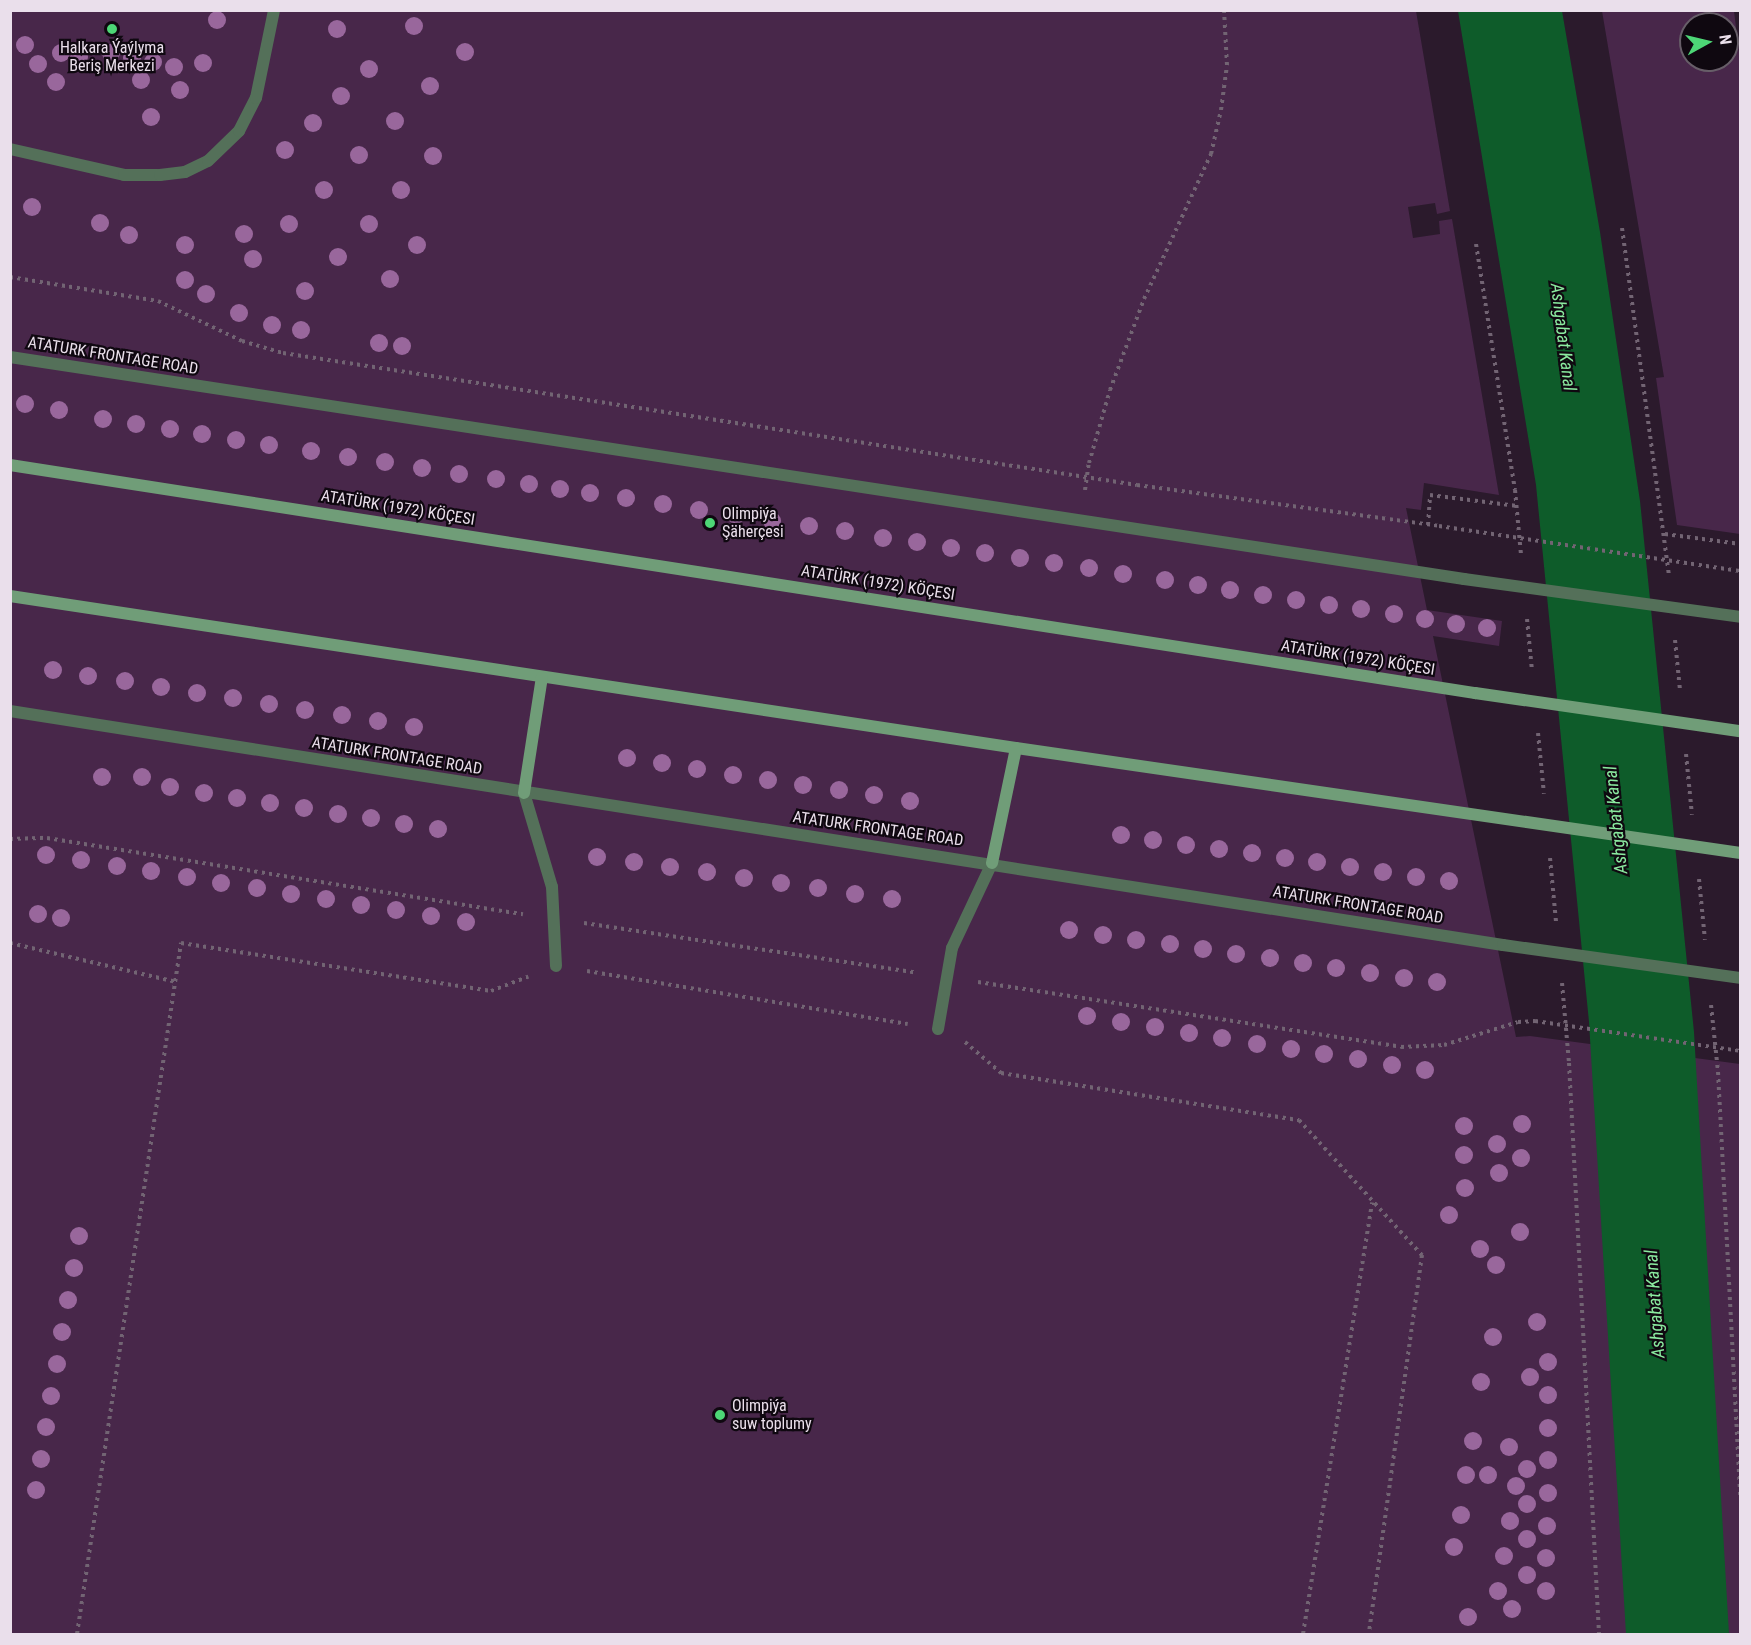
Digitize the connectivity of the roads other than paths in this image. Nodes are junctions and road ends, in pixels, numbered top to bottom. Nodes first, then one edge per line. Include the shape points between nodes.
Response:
1 (274, 10) edge
2 (10, 149) edge
3 (10, 357) edge
4 (10, 465) edge
5 (10, 596) edge
6 (1740, 617) edge
7 (542, 676) junction
8 (10, 711) edge
9 (1740, 731) edge
10 (1016, 748) junction
11 (524, 793) junction
12 (1740, 853) edge
13 (992, 863) junction
14 (556, 966) road end
15 (1740, 978) edge
16 (938, 1029) road end

1 - 2 street via 256,98 239,131 208,161 185,172 124,175
3 - 6 street, ATATURK FRONTAGE ROAD via 1464,579
4 - 9 main road, ATATÜRK (1972) KÖÇESI
5 - 7 main road
7 - 10 main road
7 - 11 main road
8 - 11 street, ATATURK FRONTAGE ROAD
10 - 12 main road
10 - 13 main road
11 - 13 street, ATATURK FRONTAGE ROAD
11 - 14 street via 552,887
13 - 15 street, ATATURK FRONTAGE ROAD via 1503,945
13 - 16 street via 952,948

